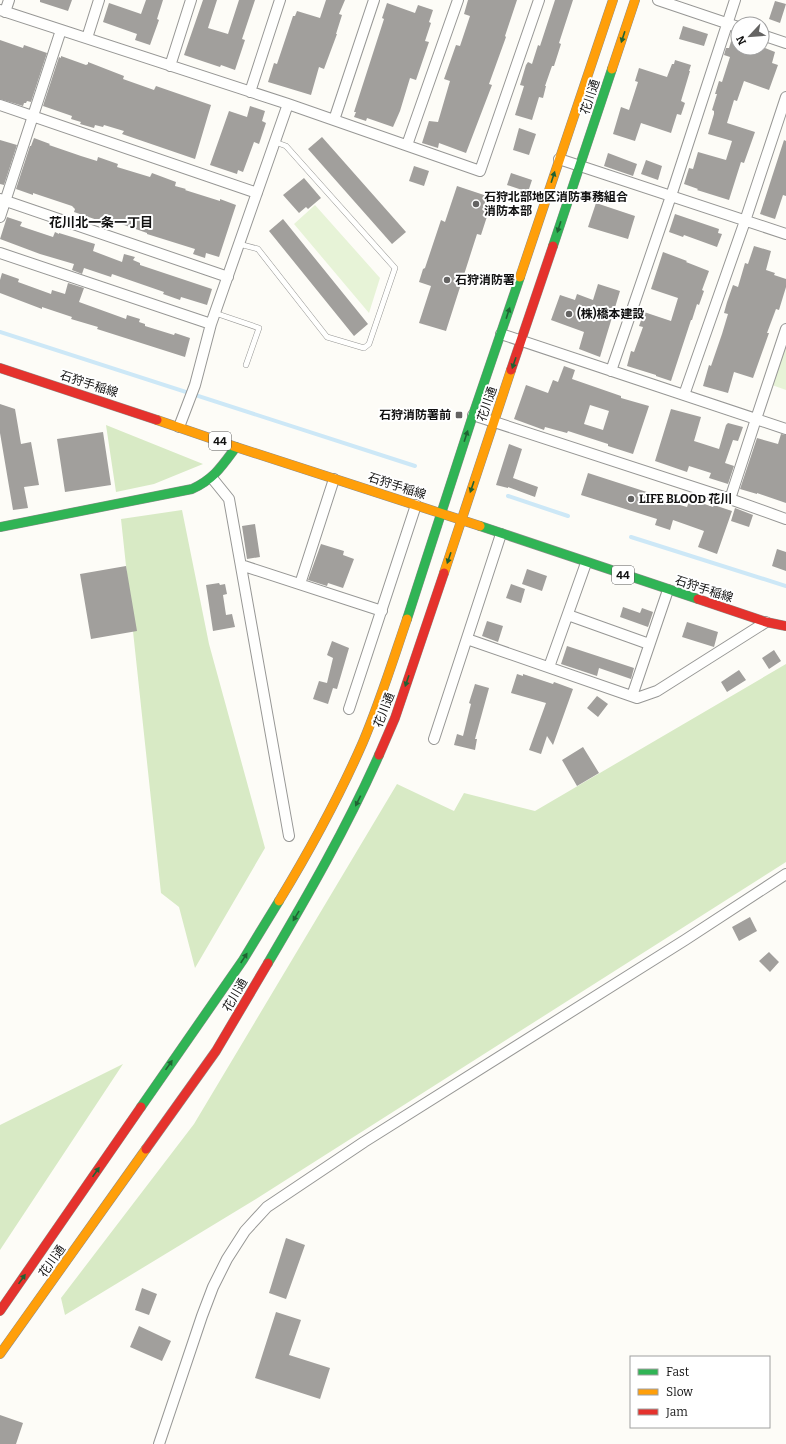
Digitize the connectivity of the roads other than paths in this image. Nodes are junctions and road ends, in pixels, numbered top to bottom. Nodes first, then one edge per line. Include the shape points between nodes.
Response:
1 (9, 0) edge
2 (99, 0) edge
3 (191, 0) edge
4 (280, 0) edge
5 (374, 0) edge
6 (458, 0) edge
7 (539, 0) edge
8 (613, 0) edge
9 (635, 0) edge
10 (658, 0) edge
11 (735, 0) edge
12 (2, 11) edge
13 (727, 23) junction
14 (730, 24) edge
15 (61, 30) junction
16 (87, 38) junction
17 (770, 38) edge
18 (786, 43) edge
19 (170, 66) junction
20 (250, 92) junction
21 (786, 97) edge
22 (288, 104) junction
23 (0, 105) edge
24 (33, 116) junction
25 (334, 120) junction
26 (275, 142) junction
27 (407, 145) junction
28 (559, 159) junction
29 (580, 166) junction
30 (257, 193) junction
31 (671, 196) junction
32 (3, 199) edge
33 (0, 217) edge
34 (745, 221) junction
35 (786, 234) edge
36 (239, 244) junction
37 (0, 253) edge
38 (228, 277) junction
39 (215, 313) junction
40 (211, 324) junction
41 (786, 329) edge
42 (501, 334) junction
43 (521, 341) junction
44 (246, 365) dead end
45 (0, 368) edge
46 (611, 371) junction
47 (684, 395) junction
48 (473, 415) junction
49 (756, 419) junction
50 (494, 423) junction
51 (179, 426) junction
52 (786, 429) edge
53 (236, 447) junction
54 (212, 478) junction
55 (334, 479) junction
56 (730, 500) junction
57 (416, 506) junction
58 (440, 513) junction
59 (786, 519) edge
60 (461, 521) junction
61 (0, 526) edge
62 (500, 534) junction
63 (586, 562) junction
64 (241, 565) junction
65 (300, 584) junction
66 (668, 590) junction
67 (382, 611) junction
68 (568, 615) junction
69 (766, 622) junction
70 (786, 626) edge
71 (467, 639) junction
72 (649, 644) junction
73 (549, 668) junction
74 (632, 696) junction
75 (349, 709) dead end
76 (434, 740) dead end
77 (289, 836) dead end
78 (786, 874) edge
79 (0, 1311) edge
80 (0, 1354) edge
81 (159, 1444) edge

1 - 12 street
2 - 16 street
3 - 19 street
4 - 20 street
5 - 25 street
6 - 27 street
7 - 27 street via 480,171
8 - 28 street, 花川通
9 -> 29 street, 花川通
10 - 13 street
11 - 13 street
12 - 15 street
13 - 14 street
13 - 31 street
15 - 16 street
15 - 24 street
16 - 19 street
17 - 18 street
19 - 20 street
20 - 22 street
21 - 34 street
22 - 25 street
22 - 26 street
23 - 24 street
24 - 30 street
24 - 32 street
25 - 27 street
26 - 30 street
26 - 36 lane via 286,146 395,268 369,344 364,348 327,337 258,249
28 - 29 street
42 -> 28 street, 花川通
29 - 31 street
29 -> 43 street, 花川通
30 - 36 street
31 - 34 street
31 - 46 street
32 - 33 street
32 - 38 street
34 - 35 street
34 - 47 street
36 - 38 street
37 - 40 street
38 - 39 street
39 - 40 street
39 - 44 lane via 259,328
40 - 51 street via 194,385
41 - 49 street
42 - 43 street
42 - 48 street, 花川通
43 - 46 street
43 -> 50 street, 花川通
45 - 51 street, 石狩手稲線 / 44
46 - 47 street
47 - 49 street
48 - 50 street
58 -> 48 street, 花川通
49 - 52 street
49 - 56 street
50 - 56 street
50 -> 60 street, 花川通
51 - 53 street, 石狩手稲線 / 44
53 - 54 street
53 - 55 street, 石狩手稲線 / 44
54 - 61 street via 192,489
54 - 64 street via 229,499
55 - 57 street, 石狩手稲線 / 44
55 - 65 street
56 - 59 street
57 - 58 street, 石狩手稲線 / 44
57 - 67 street
58 - 60 street, 石狩手稲線 / 44
79 -> 58 street, 花川通 via 243,960 301,865 333,806 363,742 392,665
60 - 62 street, 石狩手稲線 / 44
60 -> 80 street, 花川通 via 395,718 335,847 216,1051
62 - 63 street, 石狩手稲線 / 44
62 - 71 street
63 - 66 street, 石狩手稲線 / 44
63 - 68 street
64 - 65 street
64 - 77 street
65 - 67 street
66 - 69 street, 石狩手稲線 / 44
66 - 72 street
67 - 75 street
68 - 72 street
68 - 73 street
69 - 70 street, 石狩手稲線 / 44
69 - 74 street via 657,691 638,698
71 - 73 street
71 - 76 street
72 - 74 street
73 - 74 street
78 - 81 street via 364,1142 267,1207 245,1231 213,1287

